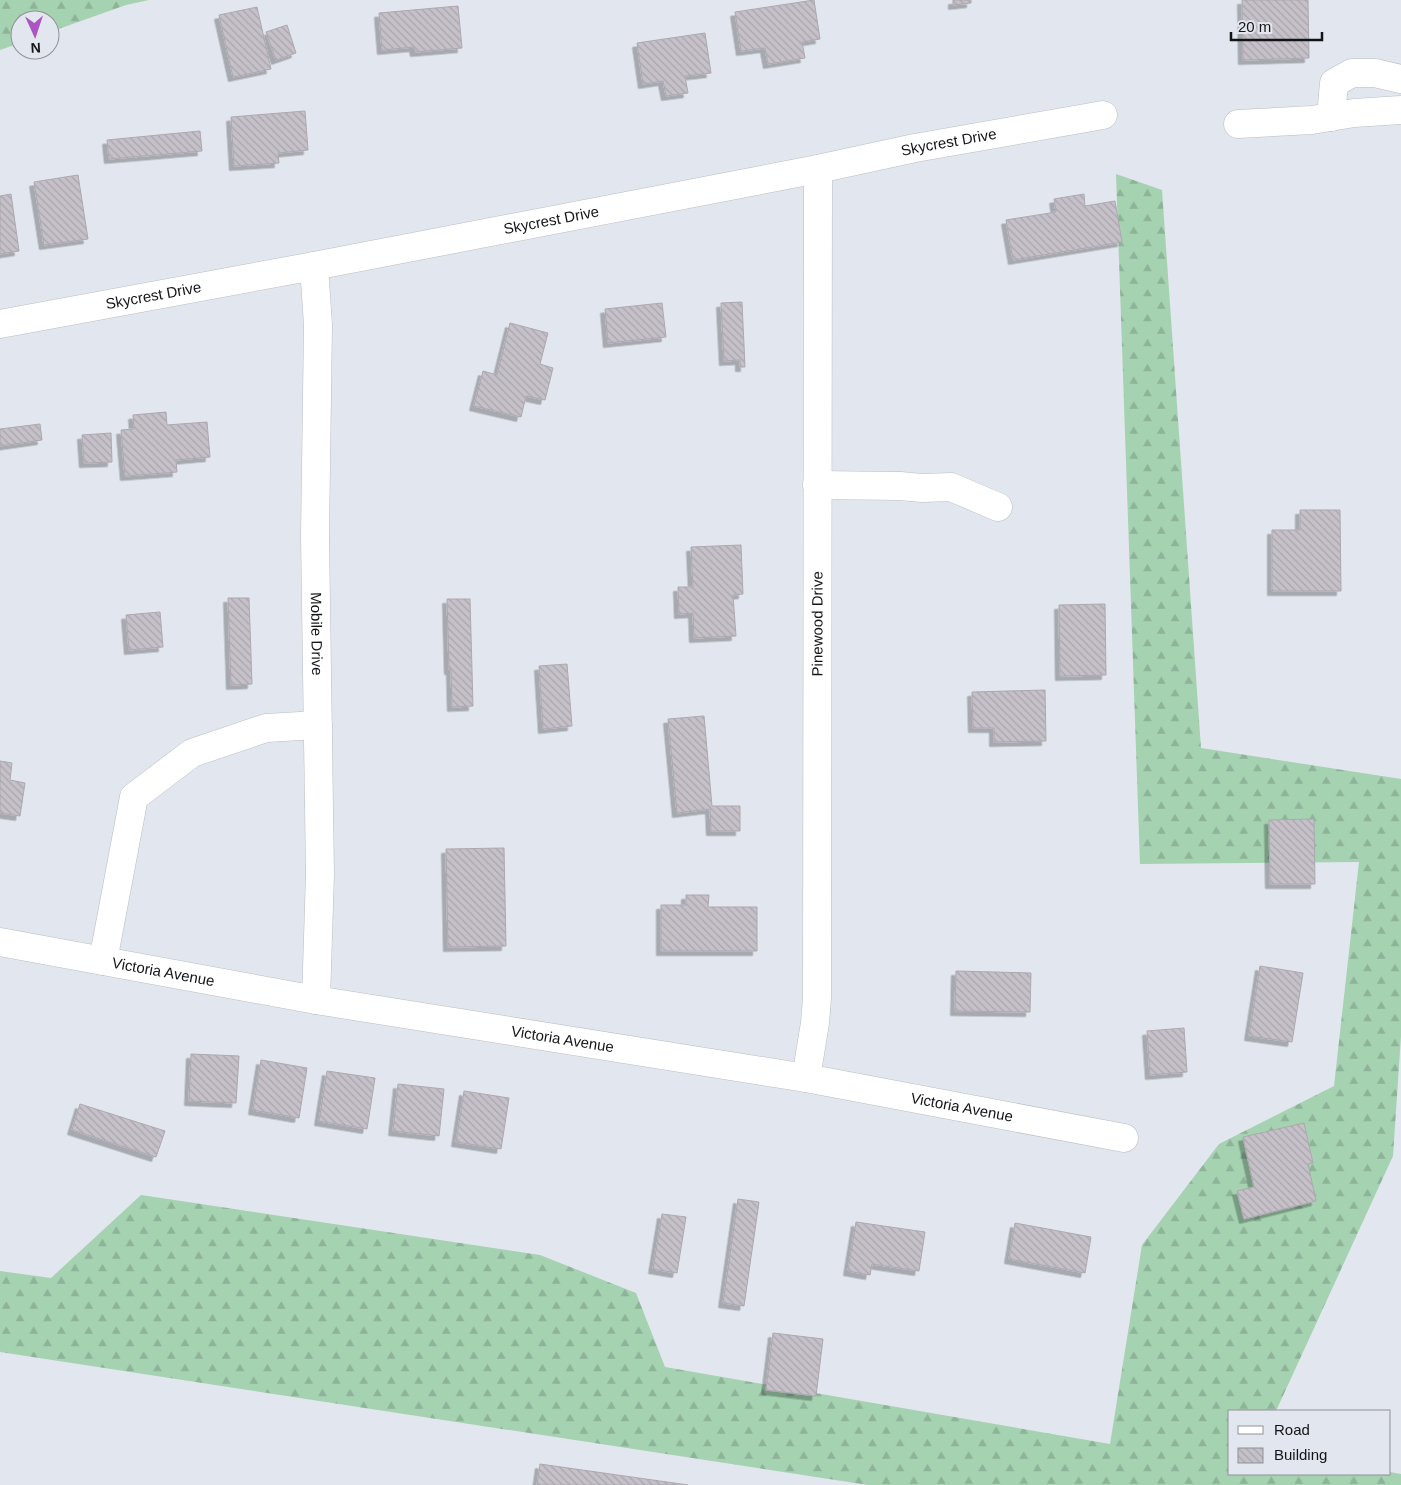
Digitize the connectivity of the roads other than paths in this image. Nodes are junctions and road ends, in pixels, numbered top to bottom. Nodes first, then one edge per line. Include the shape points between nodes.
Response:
1 (1401, 79) edge
2 (1401, 110) edge
3 (1102, 115) dead end
4 (1331, 117) junction
5 (1238, 124) dead end
6 (818, 168) junction
7 (314, 266) junction
8 (0, 324) edge
9 (817, 485) junction
10 (998, 508) dead end
11 (318, 725) junction
12 (0, 942) edge
13 (103, 961) junction
14 (316, 1000) junction
15 (806, 1078) junction
16 (1124, 1138) dead end

1 - 4 street via 1375,73 1352,73 1334,83
2 - 4 street
3 - 6 street, Skycrest Drive
4 - 5 street
6 - 7 street, Skycrest Drive
6 - 9 street, Pinewood Drive
7 - 8 street, Skycrest Drive
7 - 11 street, Mobile Drive via 318,325 315,536
9 - 10 street via 951,487
9 - 15 street, Pinewood Drive via 817,998
11 - 13 street via 266,728 192,753 134,797
11 - 14 street, Mobile Drive via 320,874
12 - 13 street, Victoria Avenue
13 - 14 street, Victoria Avenue
14 - 15 street, Victoria Avenue
15 - 16 street, Victoria Avenue

